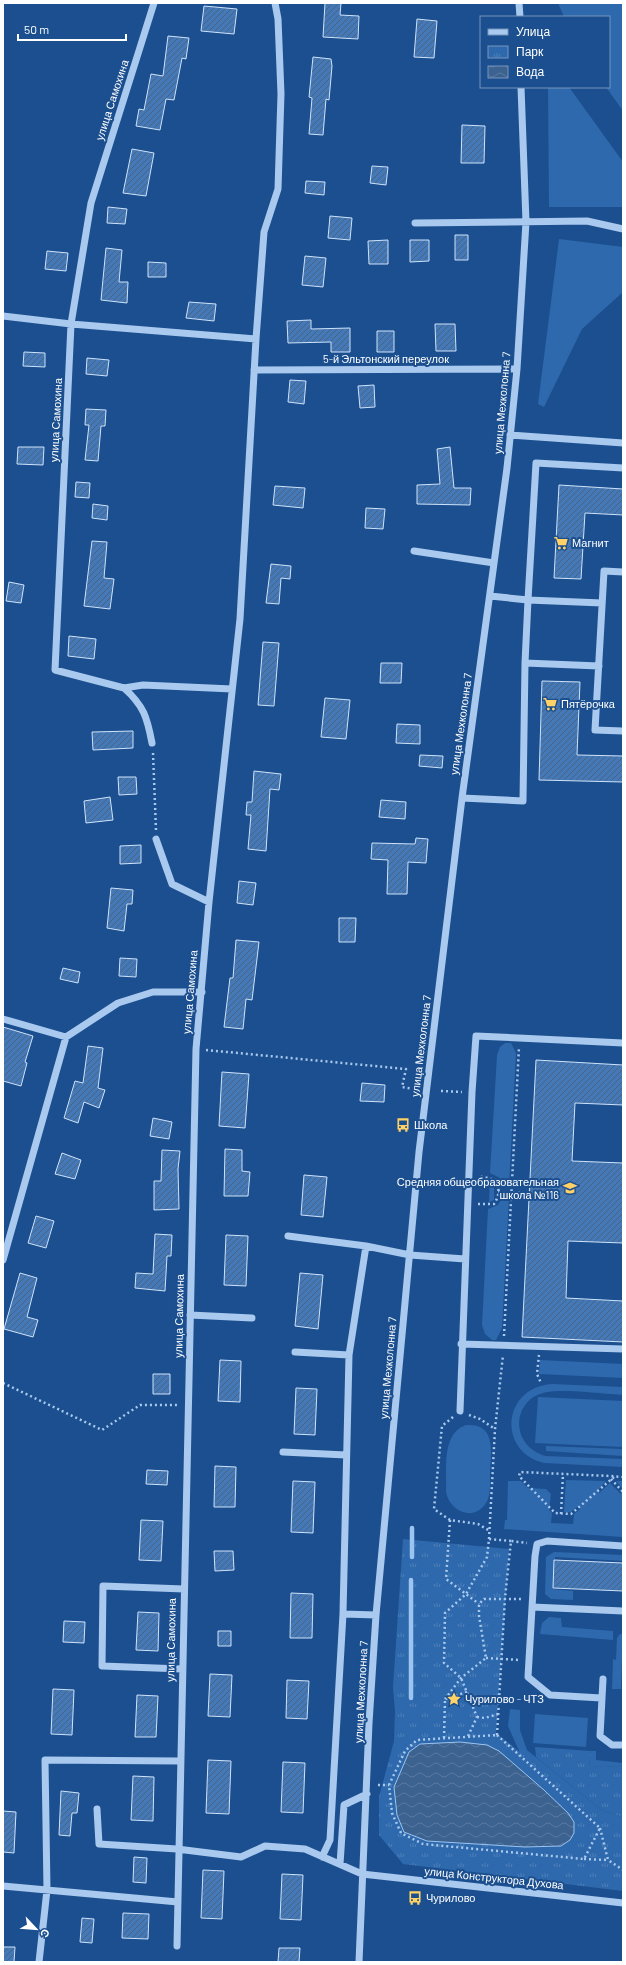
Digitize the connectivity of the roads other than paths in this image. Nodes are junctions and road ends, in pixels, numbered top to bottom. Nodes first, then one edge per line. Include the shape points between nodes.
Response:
1 (154, 3) edge
2 (275, 3) edge
3 (520, 4) edge
4 (520, 16) edge
5 (521, 88) edge
6 (526, 222) junction
7 (415, 223) dead end
8 (623, 229) edge
9 (3, 316) edge
10 (71, 324) junction
11 (256, 339) junction
12 (517, 369) junction
13 (254, 370) junction
14 (510, 435) junction
15 (623, 444) edge
16 (623, 468) edge
17 (414, 551) dead end
18 (494, 562) junction
19 (623, 572) edge
20 (490, 596) junction
21 (528, 600) junction
22 (602, 603) junction
23 (525, 663) junction
24 (599, 666) junction
25 (124, 688) junction
26 (232, 689) junction
27 (623, 731) edge
28 (152, 743) road end
29 (462, 798) junction
30 (156, 839) road end
31 (208, 902) junction
32 (202, 992) junction
33 (3, 1020) edge
34 (66, 1036) junction
35 (623, 1043) edge
36 (288, 1236) dead end
37 (366, 1246) junction
38 (410, 1255) junction
39 (465, 1259) junction
40 (3, 1260) edge
41 (190, 1314) junction
42 (252, 1318) dead end
43 (461, 1344) junction
44 (623, 1349) edge
45 (295, 1352) dead end
46 (349, 1355) junction
47 (460, 1411) road end
48 (283, 1452) dead end
49 (346, 1455) junction
50 (623, 1546) edge
51 (184, 1589) junction
52 (532, 1603) junction
53 (623, 1611) edge
54 (343, 1614) junction
55 (376, 1615) junction
56 (182, 1669) junction
57 (602, 1679) dead end
58 (601, 1698) junction
59 (623, 1745) edge
60 (180, 1761) junction
61 (367, 1794) junction
62 (97, 1809) dead end
63 (177, 1849) junction
64 (322, 1857) junction
65 (340, 1864) junction
66 (362, 1874) junction
67 (3, 1886) edge
68 (47, 1890) junction
69 (178, 1902) junction
70 (623, 1904) edge
71 (177, 1946) dead end
72 (39, 1962) edge
73 (359, 1962) edge

1 - 10 street, улица Самохина via 91,203
2 - 11 street, улица Самохина via 281,94 278,189 264,232
3 - 4 street
5 - 6 street
6 - 7 street
6 - 8 street via 587,221
6 - 12 street, улица Мехколонна 7
9 - 10 street
10 - 11 street
10 - 25 street, улица Самохина via 55,670
11 - 13 street, улица Самохина
12 - 13 street, 5-й Эльтонский переулок
12 - 14 street, улица Мехколонна 7
13 - 26 street, улица Самохина via 240,619
14 - 15 street
14 - 18 street, улица Мехколонна 7
16 - 21 street via 536,464
17 - 18 street
18 - 20 street, улица Мехколонна 7
19 - 22 street via 604,571
20 - 21 street
20 - 29 street, улица Мехколонна 7
21 - 22 street
21 - 23 street
22 - 24 street
23 - 24 street
23 - 29 street via 523,801
24 - 27 street via 596,730
25 - 26 street, улица Самохина via 143,686
25 - 28 street via 135,698 148,718
26 - 31 street, улица Самохина
29 - 38 street, улица Мехколонна 7 via 419,1152
30 - 31 street via 172,884
31 - 32 street, улица Самохина
32 - 34 street via 153,992 118,1003
32 - 41 street, улица Самохина via 196,1049
33 - 34 street
34 - 40 street
35 - 39 street via 476,1036
36 - 37 street
37 - 38 street
37 - 46 street
38 - 39 street
38 - 55 street, улица Мехколонна 7
39 - 43 street
41 - 42 street
41 - 51 street, улица Самохина
43 - 44 street
43 - 47 street
45 - 46 street
46 - 49 street
48 - 49 street
49 - 54 street
50 - 52 street via 547,1541 537,1544
51 - 56 street, улица Самохина
51 - 56 street via 103,1586 102,1666
52 - 53 street
52 - 58 street via 532,1653 528,1660 528,1677 550,1695
54 - 55 street
54 - 64 street via 330,1840
55 - 61 street, улица Мехколонна 7
56 - 60 street, улица Самохина
57 - 58 street
58 - 59 street via 600,1736 612,1745
60 - 63 street, улица Самохина
60 - 68 street via 45,1760
61 - 65 street via 344,1805
61 - 66 street, улица Мехколонна 7
62 - 63 street via 99,1844
63 - 64 street, улица Конструктора Духова via 241,1857 265,1846 305,1849
63 - 69 street, улица Самохина
64 - 65 street, улица Конструктора Духова
65 - 66 street, улица Конструктора Духова
66 - 70 street, улица Конструктора Духова
66 - 73 street, улица Мехколонна 7
67 - 68 street
68 - 69 street
68 - 72 street
69 - 71 street, улица Самохина

